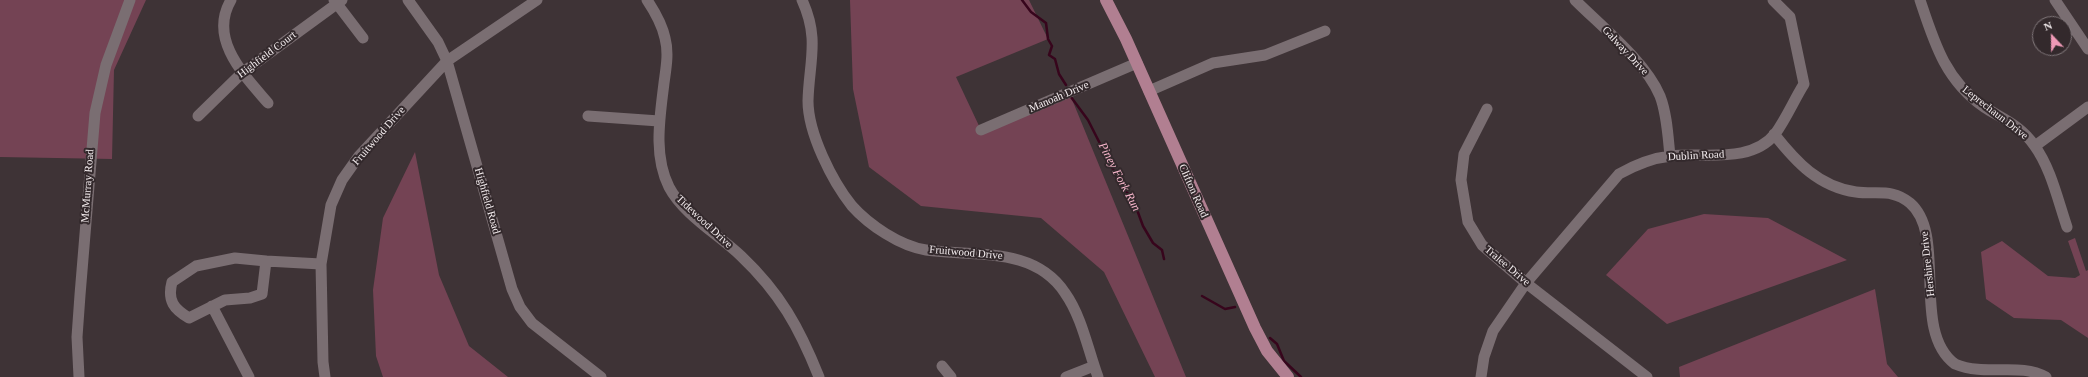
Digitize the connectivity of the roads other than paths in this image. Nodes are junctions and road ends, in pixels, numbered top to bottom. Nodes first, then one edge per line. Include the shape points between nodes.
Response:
1 (130, 0) edge
2 (231, 0) edge
3 (408, 0) edge
4 (536, 0) edge
5 (647, 0) edge
6 (802, 0) edge
7 (1106, 0) edge
8 (1575, 0) edge
9 (1773, 0) edge
10 (1920, 0) edge
11 (2055, 0) edge
12 (338, 1) edge
13 (1325, 31) dead end
14 (363, 38) dead end
15 (2088, 49) edge
16 (447, 61) junction
17 (1137, 63) junction
18 (242, 73) junction
19 (1149, 91) junction
20 (268, 103) dead end
21 (2088, 107) edge
22 (1487, 109) dead end
23 (198, 116) dead end
24 (588, 116) dead end
25 (660, 121) junction
26 (981, 130) dead end
27 (1774, 134) junction
28 (2035, 146) junction
29 (1670, 156) junction
30 (2067, 227) dead end
31 (266, 261) junction
32 (321, 264) junction
33 (1526, 283) junction
34 (212, 306) junction
35 (942, 366) dead end
36 (1094, 366) junction
37 (79, 377) edge
38 (250, 377) edge
39 (325, 377) edge
40 (601, 377) edge
41 (819, 377) edge
42 (951, 377) edge
43 (1066, 377) edge
44 (1098, 377) edge
45 (1288, 377) edge
46 (1481, 377) edge
47 (1647, 377) edge
48 (2046, 377) edge

1 - 37 street, McMurray Road via 106,65 95,113 80,295
2 - 18 street via 224,20 224,34 228,50
3 - 16 street, Highfield Road via 438,42
4 - 16 street, Fruitwood Drive
5 - 25 street, Tidewood Drive via 658,16 665,38 667,59
6 - 36 street, Fruitwood Drive via 809,14 813,36 808,101 811,122 817,143 852,206 883,233 925,250 998,255 1036,265 1065,292 1074,308
7 - 17 main road, Clifton Road
8 - 29 street, Galway Drive via 1652,80 1660,97
9 - 27 street, Dublin Road via 1790,17 1804,84
10 - 28 street, Leprechaun Drive via 1935,46 1950,75 1966,93 2015,126
11 - 15 street
12 - 14 street
12 - 18 street, Highfield Court
13 - 19 street via 1265,55 1213,63
16 - 32 street, Fruitwood Drive via 358,156 342,180 331,205
16 - 40 street, Highfield Road via 512,289 520,308 532,323
17 - 19 main road, Clifton Road
17 - 26 street, Manoah Drive
18 - 20 street
18 - 23 street, Highfield Court
19 - 45 main road, Clifton Road via 1255,328 1267,351
21 - 28 street
22 - 33 street, Tralee Drive via 1464,154 1461,180 1468,222 1482,245
24 - 25 street
25 - 41 street, Tidewood Drive via 662,169 670,188 680,203 740,255 780,300 794,322
27 - 29 street, Dublin Road via 1759,146 1735,154
27 - 48 street, Hershire Drive via 1797,161 1816,178 1849,191 1893,194 1917,210 1925,230 1936,335 1942,349 1951,360 1979,374 2030,373
28 - 30 street, Leprechaun Drive via 2048,172
29 - 33 street, Dublin Road via 1637,163 1619,174
31 - 32 street
31 - 34 street via 262,294 250,298 225,300
31 - 34 street via 234,258 196,266 172,282 169,293 176,310 189,318
32 - 39 street, Fruitwood Drive
33 - 46 street, Dublin Road via 1493,331
33 - 47 street, Tralee Drive
34 - 38 street
35 - 42 street
36 - 43 street
36 - 44 street, Fruitwood Drive

